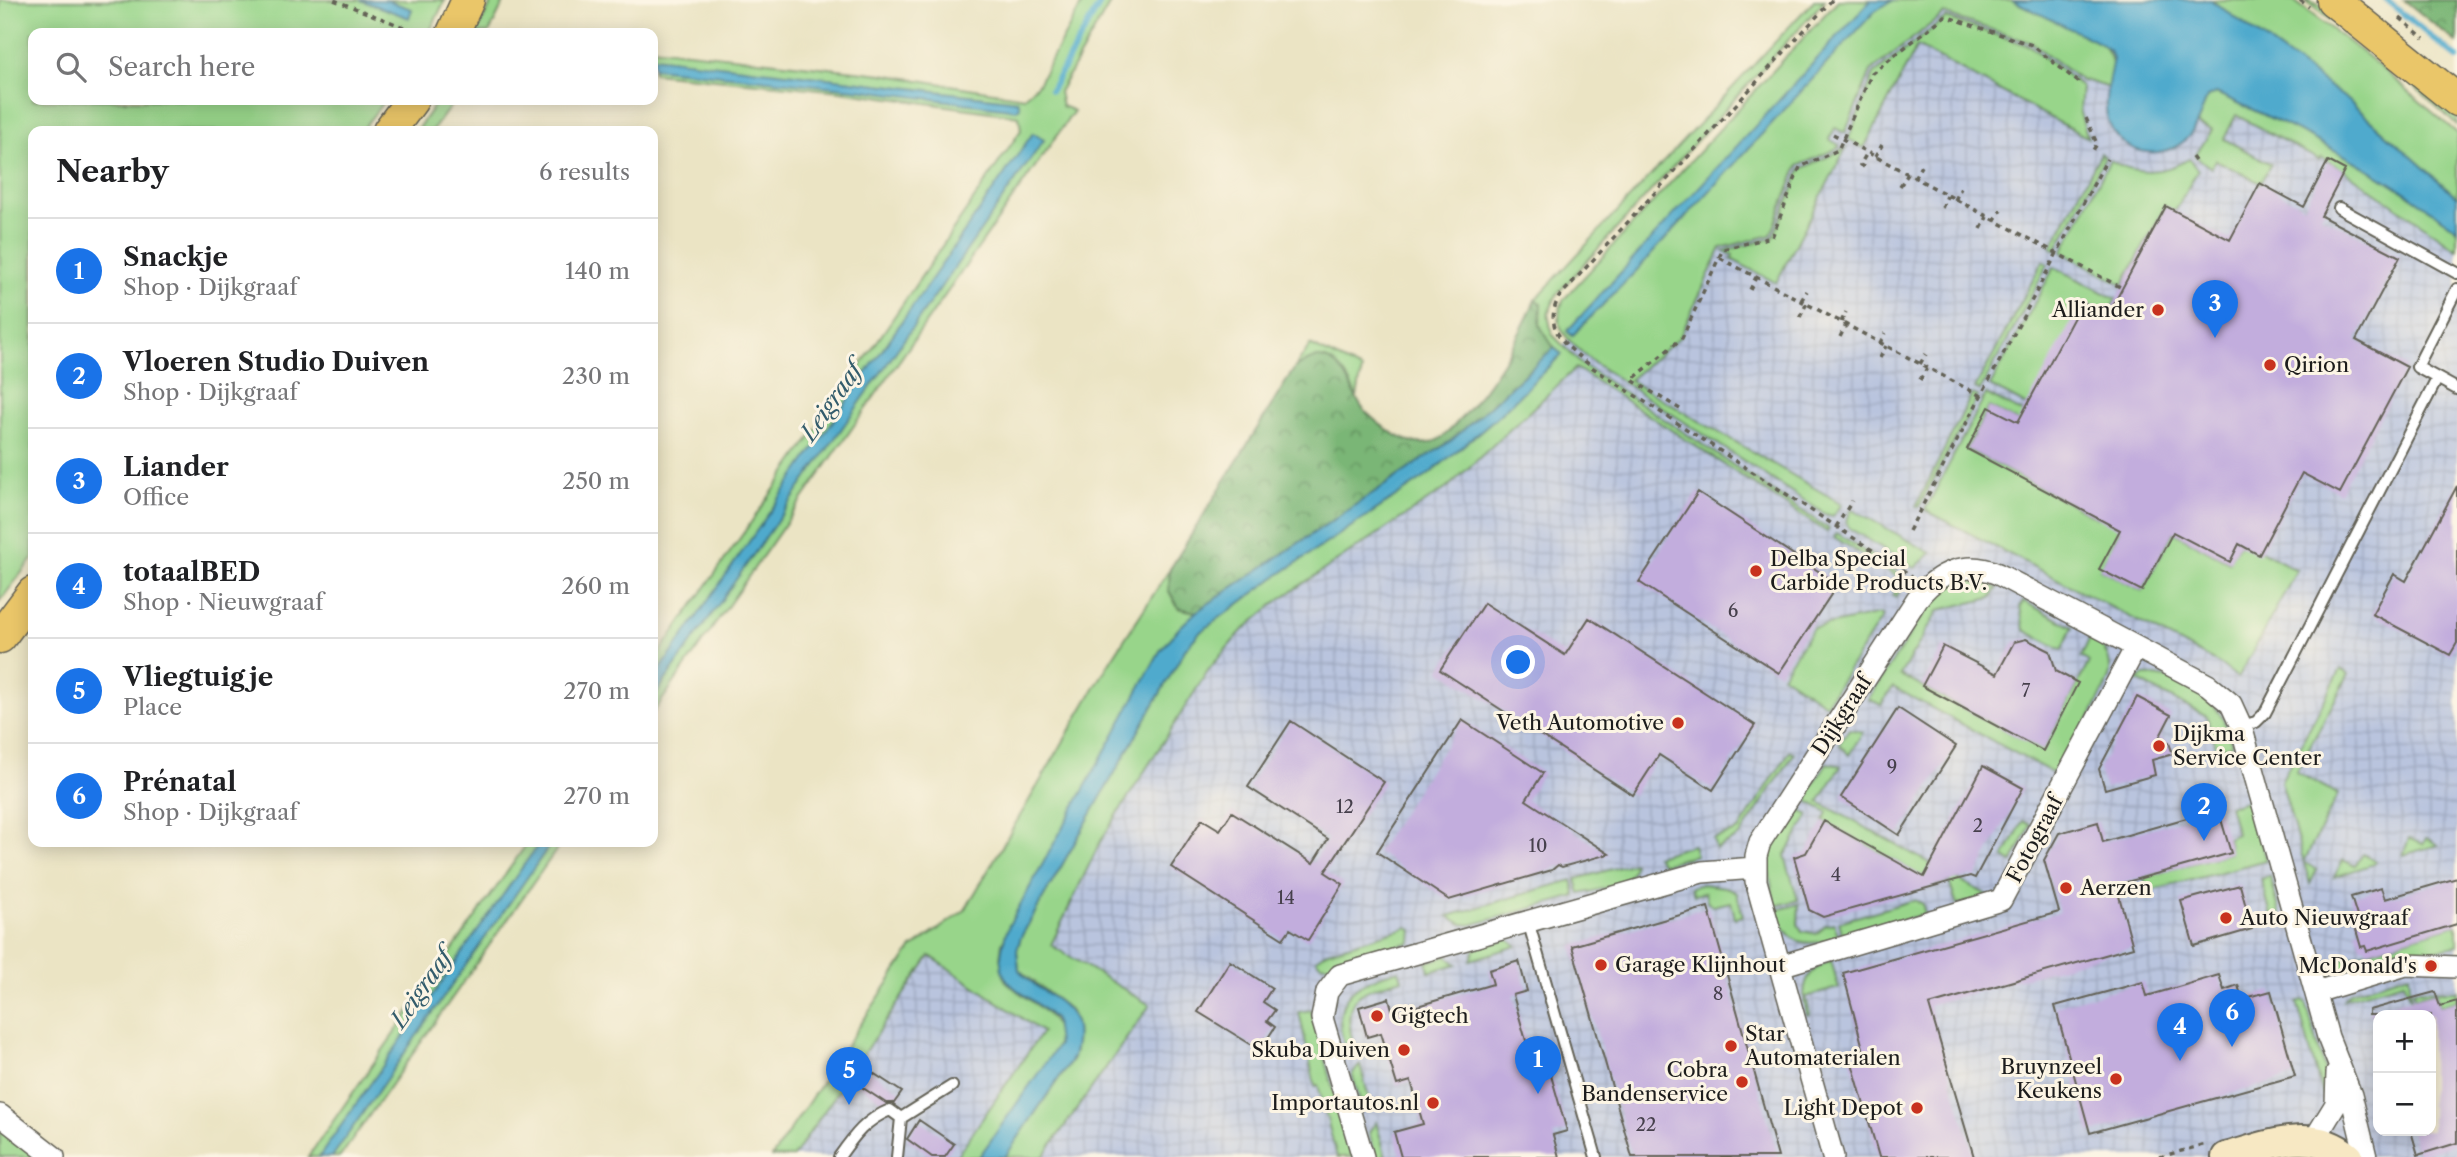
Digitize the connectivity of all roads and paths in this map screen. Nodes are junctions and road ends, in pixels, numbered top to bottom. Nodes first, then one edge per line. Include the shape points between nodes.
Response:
1 (334, 0) edge
2 (468, 0) edge
3 (1832, 0) edge
4 (2333, 0) edge
5 (406, 28) edge
6 (455, 28) edge
7 (2082, 85) dead end
8 (2457, 100) edge
9 (408, 105) edge
10 (2086, 118) dead end
11 (393, 126) edge
12 (1833, 134) dead end
13 (1843, 140) junction
14 (1882, 145) dead end
15 (2093, 150) dead end
16 (1867, 153) junction
17 (1875, 157) junction
18 (2108, 159) dead end
19 (1921, 166) dead end
20 (1864, 167) dead end
21 (1908, 174) junction
22 (1914, 178) junction
23 (1900, 186) dead end
24 (1961, 188) dead end
25 (1947, 196) junction
26 (1955, 200) junction
27 (1942, 208) dead end
28 (2339, 208) dead end
29 (2001, 209) dead end
30 (1987, 217) junction
31 (1994, 221) junction
32 (1981, 229) dead end
33 (2057, 254) junction
34 (1720, 258) junction
35 (2457, 273) edge
36 (1756, 276) junction
37 (2122, 288) dead end
38 (2457, 289) edge
39 (1750, 290) dead end
40 (1807, 291) dead end
41 (1801, 301) junction
42 (1807, 303) junction
43 (1846, 312) dead end
44 (1800, 317) dead end
45 (1841, 322) junction
46 (1846, 325) junction
47 (1885, 333) dead end
48 (1840, 337) dead end
49 (1880, 343) junction
50 (1886, 346) junction
51 (1926, 354) dead end
52 (1880, 358) dead end
53 (1920, 364) junction
54 (1927, 368) junction
55 (2437, 379) junction
56 (1920, 380) dead end
57 (2457, 389) edge
58 (1981, 396) junction
59 (1680, 409) dead end
60 (1852, 501) dead end
61 (1836, 527) junction
62 (1909, 531) dead end
63 (1927, 586) junction
64 (28, 600) edge
65 (0, 637) edge
66 (2136, 647) junction
67 (2241, 726) junction
68 (1755, 868) junction
69 (1528, 921) junction
70 (1780, 966) junction
71 (2457, 967) edge
72 (2316, 992) junction
73 (2336, 1064) junction
74 (951, 1086) dead end
75 (0, 1115) edge
76 (901, 1118) junction
77 (2314, 1140) junction
78 (54, 1157) edge
79 (839, 1157) edge
80 (897, 1157) edge
81 (1363, 1157) edge
82 (1596, 1157) edge
83 (1833, 1157) edge
84 (2226, 1157) edge
85 (2349, 1157) edge
86 (2366, 1157) edge

1 - 5 path
2 - 6 main road
3 - 61 path via 1559,297 1552,316 1557,335 1593,368
4 - 8 main road
7 - 13 path via 2032,45 1945,16 1872,73
9 - 11 main road
10 - 15 path via 2096,144
12 - 13 path
13 - 16 path
13 - 34 path via 1838,150 1800,167 1772,237 1723,249
14 - 17 path
16 - 17 path
16 - 20 path via 1860,165
17 - 21 path
18 - 33 path
19 - 22 path
21 - 22 path
21 - 23 path
22 - 25 path
24 - 26 path
25 - 26 path
25 - 27 path
26 - 30 path
28 - 35 lane
29 - 31 path
30 - 31 path
30 - 32 path
31 - 33 path
33 - 37 path
33 - 58 path
34 - 36 path
34 - 59 path via 1682,338 1632,380
36 - 39 path
36 - 41 path
38 - 55 lane via 2417,367
40 - 41 path
41 - 42 path
42 - 44 path
42 - 45 path
43 - 45 path
45 - 46 path
46 - 48 path
46 - 49 path
47 - 49 path
49 - 50 path
50 - 52 path
50 - 53 path
51 - 53 path
53 - 54 path
54 - 56 path
54 - 58 path
55 - 57 lane
55 - 67 lane via 2264,713 2256,722
58 - 62 path
60 - 61 path
61 - 63 path
63 - 66 street, Dijkgraaf via 1937,577 1965,567 1987,569
63 - 68 street, Dijkgraaf via 1760,842
64 - 65 main road
66 - 67 street, Dijkgraaf via 2221,694
66 - 70 street, Fotograaf via 2001,900
67 - 72 street, Dijkgraaf
68 - 69 street via 1702,872
68 - 70 street
69 - 81 street via 1350,970 1332,983 1322,1018
69 - 82 lane
70 - 83 street
71 - 72 street via 2406,965
72 - 73 street, Dijkgraaf
73 - 77 street, Dijkgraaf via 2336,1104
73 - 86 street, Dijkgraaf via 2351,1095
74 - 76 lane
75 - 78 street
76 - 79 lane via 890,1110 874,1116
76 - 80 lane
77 - 84 street via 2284,1140
77 - 85 street

